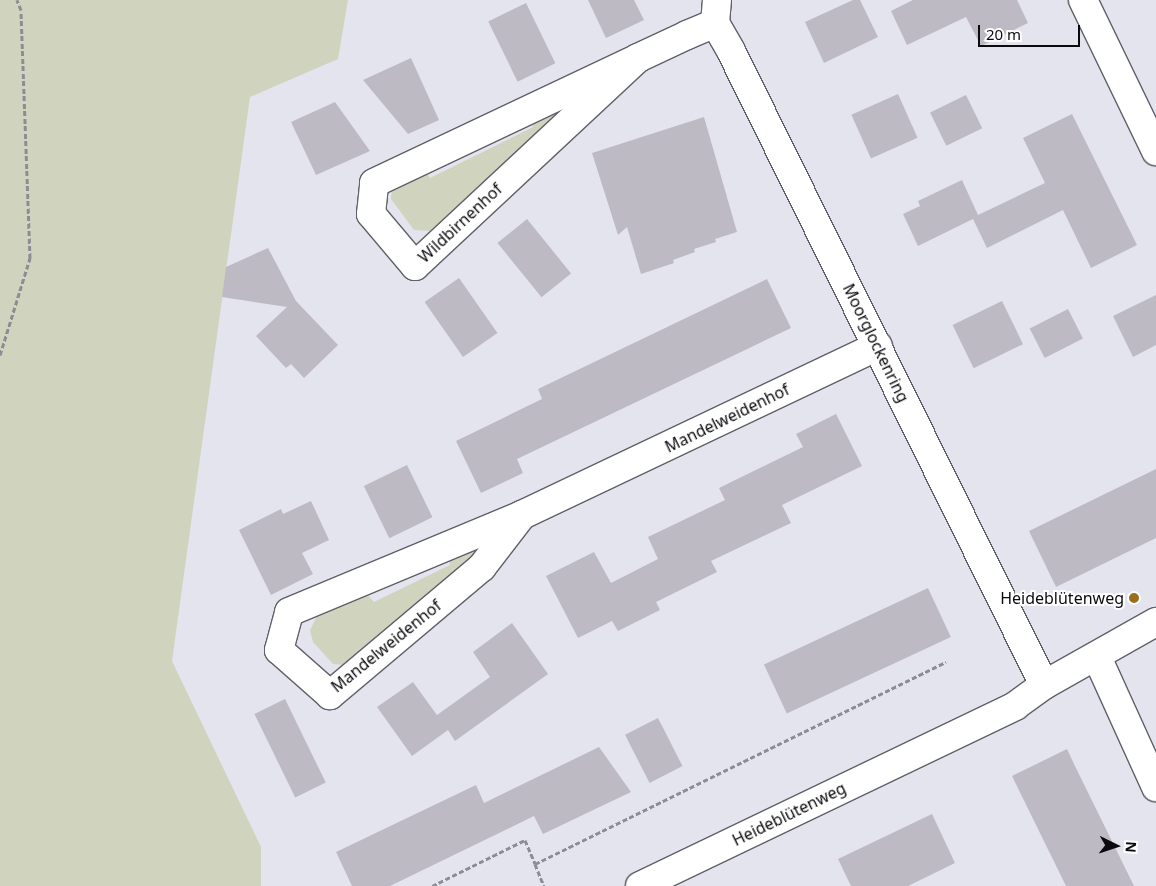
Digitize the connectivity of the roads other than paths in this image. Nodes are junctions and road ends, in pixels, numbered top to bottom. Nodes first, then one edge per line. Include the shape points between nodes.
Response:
1 (1083, 0) edge
2 (716, 11) edge
3 (638, 58) junction
4 (1156, 151) edge
5 (878, 346) junction
6 (522, 515) junction
7 (1156, 622) edge
8 (1097, 656) junction
9 (1044, 685) junction
10 (1156, 787) edge
11 (640, 886) edge

1 - 4 street
2 - 3 street, Wildbirnenhof
2 - 5 street, Moorglockenring via 732,51
3 - 3 street, Wildbirnenhof via 374,183 371,214 415,266
5 - 6 street, Mandelweidenhof
5 - 9 street, Moorglockenring
6 - 6 street, Mandelweidenhof via 289,612 279,650 330,694 482,567
7 - 8 street, Heideblütenweg
8 - 9 street, Heideblütenweg
8 - 10 street
9 - 11 street, Heideblütenweg via 1015,706

